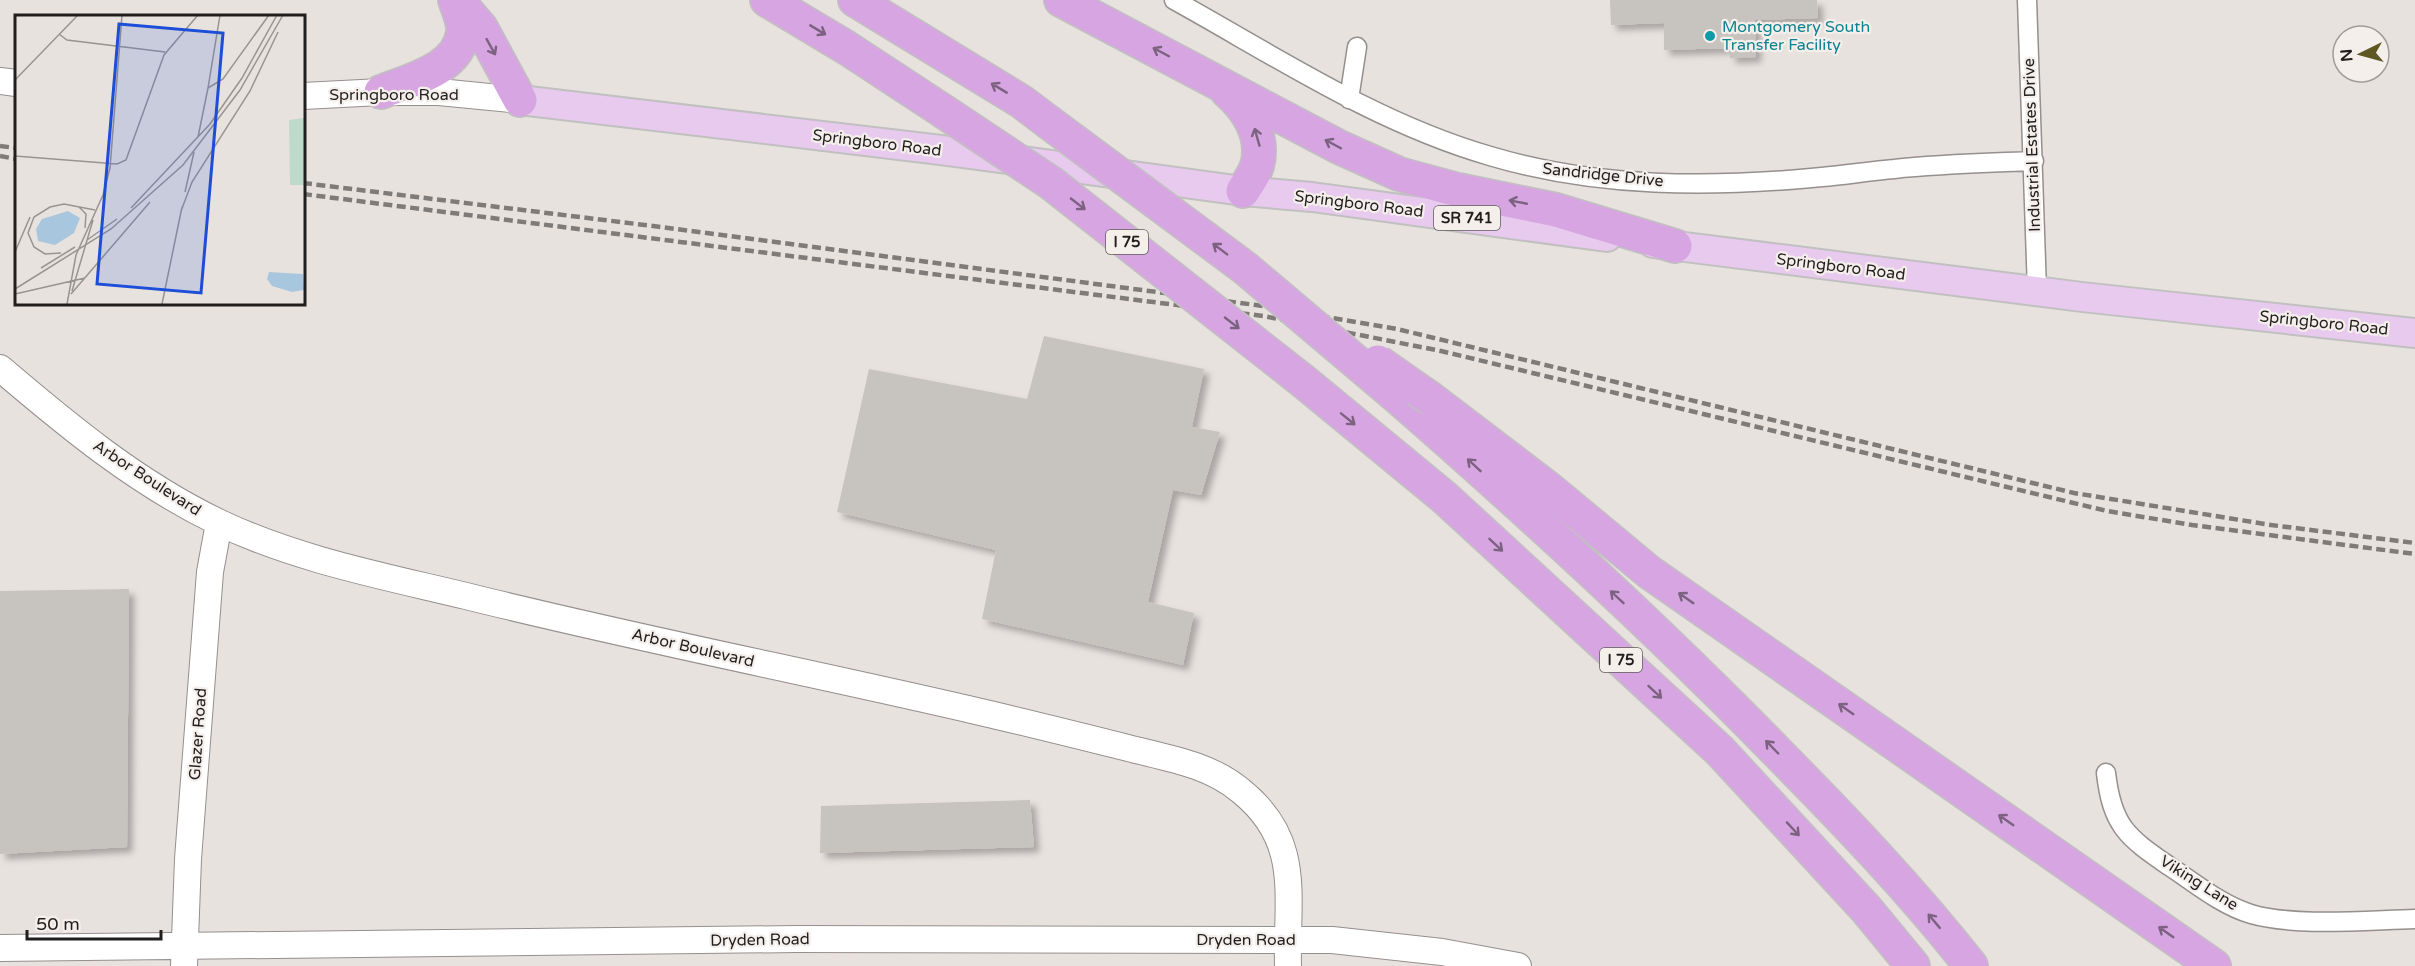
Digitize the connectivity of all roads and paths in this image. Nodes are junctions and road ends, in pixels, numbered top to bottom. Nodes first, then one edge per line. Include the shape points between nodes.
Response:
1 (456, 0) edge
2 (768, 0) edge
3 (855, 0) edge
4 (1061, 0) edge
5 (1174, 0) edge
6 (2027, 0) edge
7 (1357, 47) dead end
8 (1212, 79) junction
9 (0, 81) edge
10 (15, 83) edge
11 (381, 92) junction
12 (304, 96) edge
13 (1349, 99) junction
14 (520, 100) junction
15 (2034, 161) junction
16 (1243, 191) junction
17 (1675, 246) junction
18 (1245, 268) junction
19 (2037, 291) junction
20 (2415, 333) edge
21 (0, 368) edge
22 (219, 523) junction
23 (2106, 773) dead end
24 (2415, 919) edge
25 (1287, 940) junction
26 (0, 948) edge
27 (184, 956) edge
28 (1288, 966) edge
29 (1518, 966) edge
30 (1913, 966) edge
31 (1971, 966) edge
32 (2214, 966) edge

1 - 11 highway via 463,30 457,52 433,70
1 -> 14 highway via 481,28
2 -> 30 highway, I 75, bridge via 1051,183 1445,498 1720,751
18 -> 3 highway, I 75, bridge via 1022,102
8 -> 4 highway
5 - 13 street, Sandridge Drive
6 - 15 street, Industrial Estates Drive
7 - 13 street
16 -> 8 highway via 1257,168 1257,133 1244,107
17 -> 8 highway via 1556,210 1399,174
9 - 10 street
11 - 12 street, Springboro Road
11 - 14 street, Springboro Road via 439,92
13 - 15 street, Sandridge Drive via 1430,136 1489,156 1581,177 1755,182
14 - 16 main road, Springboro Road / SR 741
15 - 19 street, Industrial Estates Drive
16 - 17 main road, Springboro Road / SR 741
17 - 19 main road, Springboro Road / SR 741
31 -> 18 highway, I 75, bridge via 1899,878 1707,680 1461,452
32 -> 18 highway, bridge via 1649,572 1431,399
19 - 20 main road, Springboro Road / SR 741
21 - 22 street, Arbor Boulevard via 127,468
22 - 25 street, Arbor Boulevard via 291,550 414,584 952,705 1198,767 1218,775 1249,798 1281,842 1288,877
22 - 27 street, Glazer Road via 210,572
23 - 24 street, Viking Lane via 2114,811 2130,837 2231,906 2251,914 2299,920
25 - 27 street, Dryden Road via 970,938
25 - 28 street, Arbor Boulevard
25 - 29 street, Dryden Road via 1352,942 1442,952
26 - 27 street, Dryden Road

